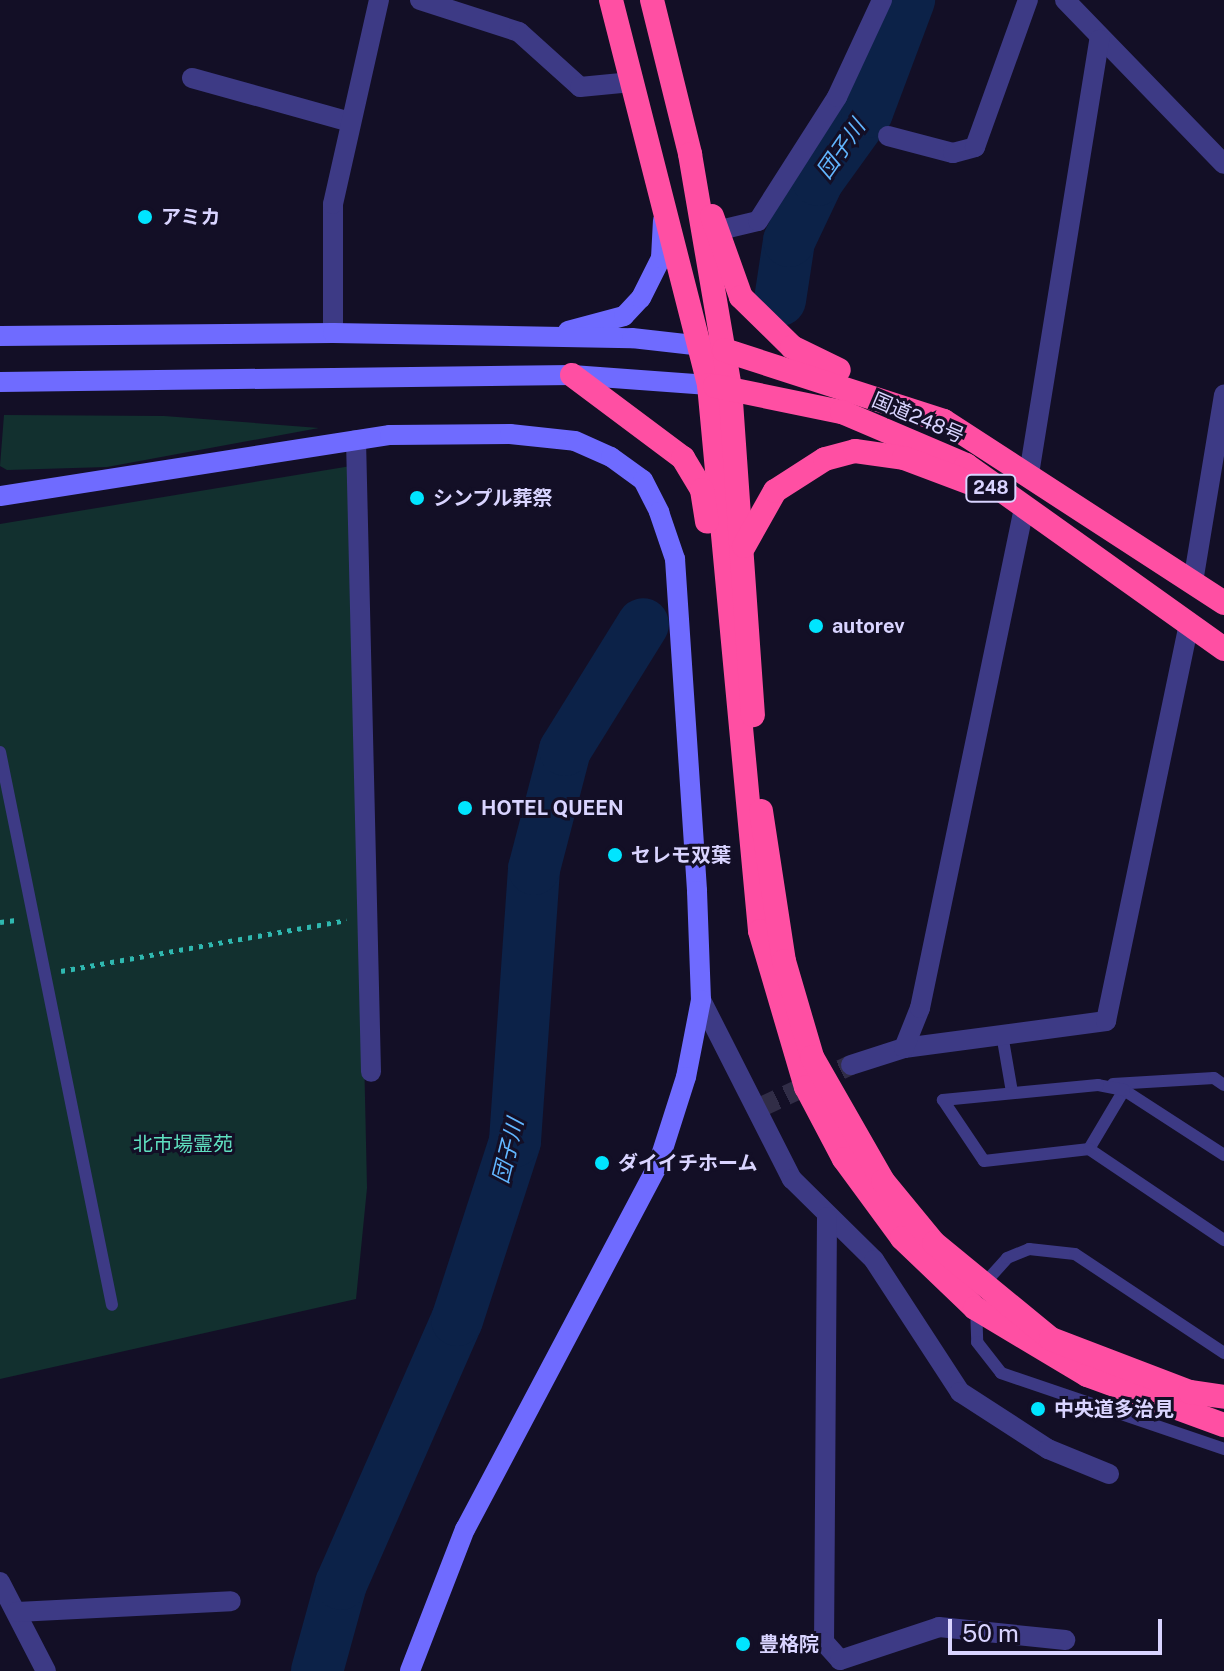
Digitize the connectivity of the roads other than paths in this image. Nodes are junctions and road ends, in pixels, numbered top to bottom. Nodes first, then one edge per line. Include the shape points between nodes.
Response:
1 (379, 0) edge
2 (420, 0) edge
3 (611, 0) edge
4 (652, 0) edge
5 (882, 0) edge
6 (1028, 0) edge
7 (1065, 0) edge
8 (1099, 40) junction
9 (192, 78) dead end
10 (632, 82) junction
11 (347, 121) junction
12 (888, 136) dead end
13 (690, 154) junction
14 (1224, 164) edge
15 (664, 201) junction
16 (716, 231) junction
17 (333, 333) junction
18 (0, 336) edge
19 (549, 337) junction
20 (700, 344) junction
21 (724, 350) junction
22 (572, 375) junction
23 (0, 382) edge
24 (719, 386) junction
25 (1224, 395) edge
26 (908, 404) junction
27 (356, 440) junction
28 (1029, 474) junction
29 (998, 494) junction
30 (0, 496) edge
31 (1024, 508) junction
32 (732, 558) junction
33 (1193, 582) junction
34 (1224, 603) edge
35 (1189, 625) junction
36 (1224, 649) edge
37 (0, 752) edge
38 (701, 1000) junction
39 (1003, 1040) junction
40 (904, 1048) junction
41 (851, 1065) tunnel mouth
42 (371, 1072) dead end
43 (1098, 1085) junction
44 (1224, 1085) edge
45 (1124, 1090) junction
46 (1012, 1092) junction
47 (1089, 1149) junction
48 (1224, 1155) edge
49 (827, 1217) junction
50 (1224, 1240) edge
51 (979, 1297) junction
52 (112, 1305) dead end
53 (1224, 1353) edge
54 (1224, 1397) edge
55 (1224, 1425) edge
56 (1224, 1449) edge
57 (1109, 1474) dead end
58 (0, 1582) edge
59 (231, 1601) dead end
60 (17, 1612) junction
61 (1065, 1640) dead end
62 (46, 1671) edge
63 (410, 1671) edge

1 - 11 street
2 - 10 street via 519,32 580,87
3 - 10 highway
4 - 13 highway, 248
5 - 16 street via 837,97 758,221
6 - 12 street via 975,147 953,153
7 - 8 street
8 - 14 street
8 - 28 street
9 - 11 street
10 - 15 highway
11 - 17 street via 333,204
13 - 16 highway, 248 via 702,172
13 - 21 highway, 248
15 - 19 street via 661,258 641,298 624,316
15 - 20 highway
16 - 26 highway, 248 via 741,297 772,331 827,365 893,389
17 - 18 street
17 - 19 street
19 - 20 street
20 - 21 street
20 - 24 highway
21 - 24 highway, 248
21 - 26 highway, 国道248号 / 248
22 - 23 street
22 - 24 street
22 - 32 highway via 683,458 702,490 711,544
24 - 29 highway, 国道248号 / 248 via 842,412 966,465
24 - 32 highway
25 - 33 street
26 - 28 highway, 国道248号 / 248
27 - 30 street
27 - 38 street via 429,432 575,441 643,480 675,559
27 - 42 street
28 - 33 highway, 国道248号 / 248
29 - 31 highway, 国道248号 / 248
29 - 32 highway via 904,458 855,451 825,459 775,491
31 - 35 highway, 国道248号 / 248
31 - 40 street via 920,1008
32 - 51 highway via 760,931 782,1020 844,1159 902,1238
33 - 34 highway, 国道248号 / 248
35 - 36 highway, 国道248号 / 248
35 - 39 street via 1106,1021
37 - 52 lane
38 - 49 street via 792,1179
38 - 63 street via 658,1165 465,1529
39 - 40 street
39 - 46 lane
40 - 41 street
43 - 44 lane via 1214,1078
43 - 45 lane
43 - 46 lane
45 - 47 lane
45 - 48 lane
46 - 47 lane via 943,1100 984,1161
47 - 50 lane
49 - 57 street via 874,1260 960,1392 1048,1449
49 - 61 street via 824,1642 840,1660 939,1627
51 - 53 lane via 1007,1258 1029,1249 1075,1254
51 - 54 highway via 1051,1339 1190,1392
51 - 55 highway via 1087,1375
51 - 56 lane via 977,1342 1001,1373
58 - 60 street
59 - 60 street
60 - 62 street

